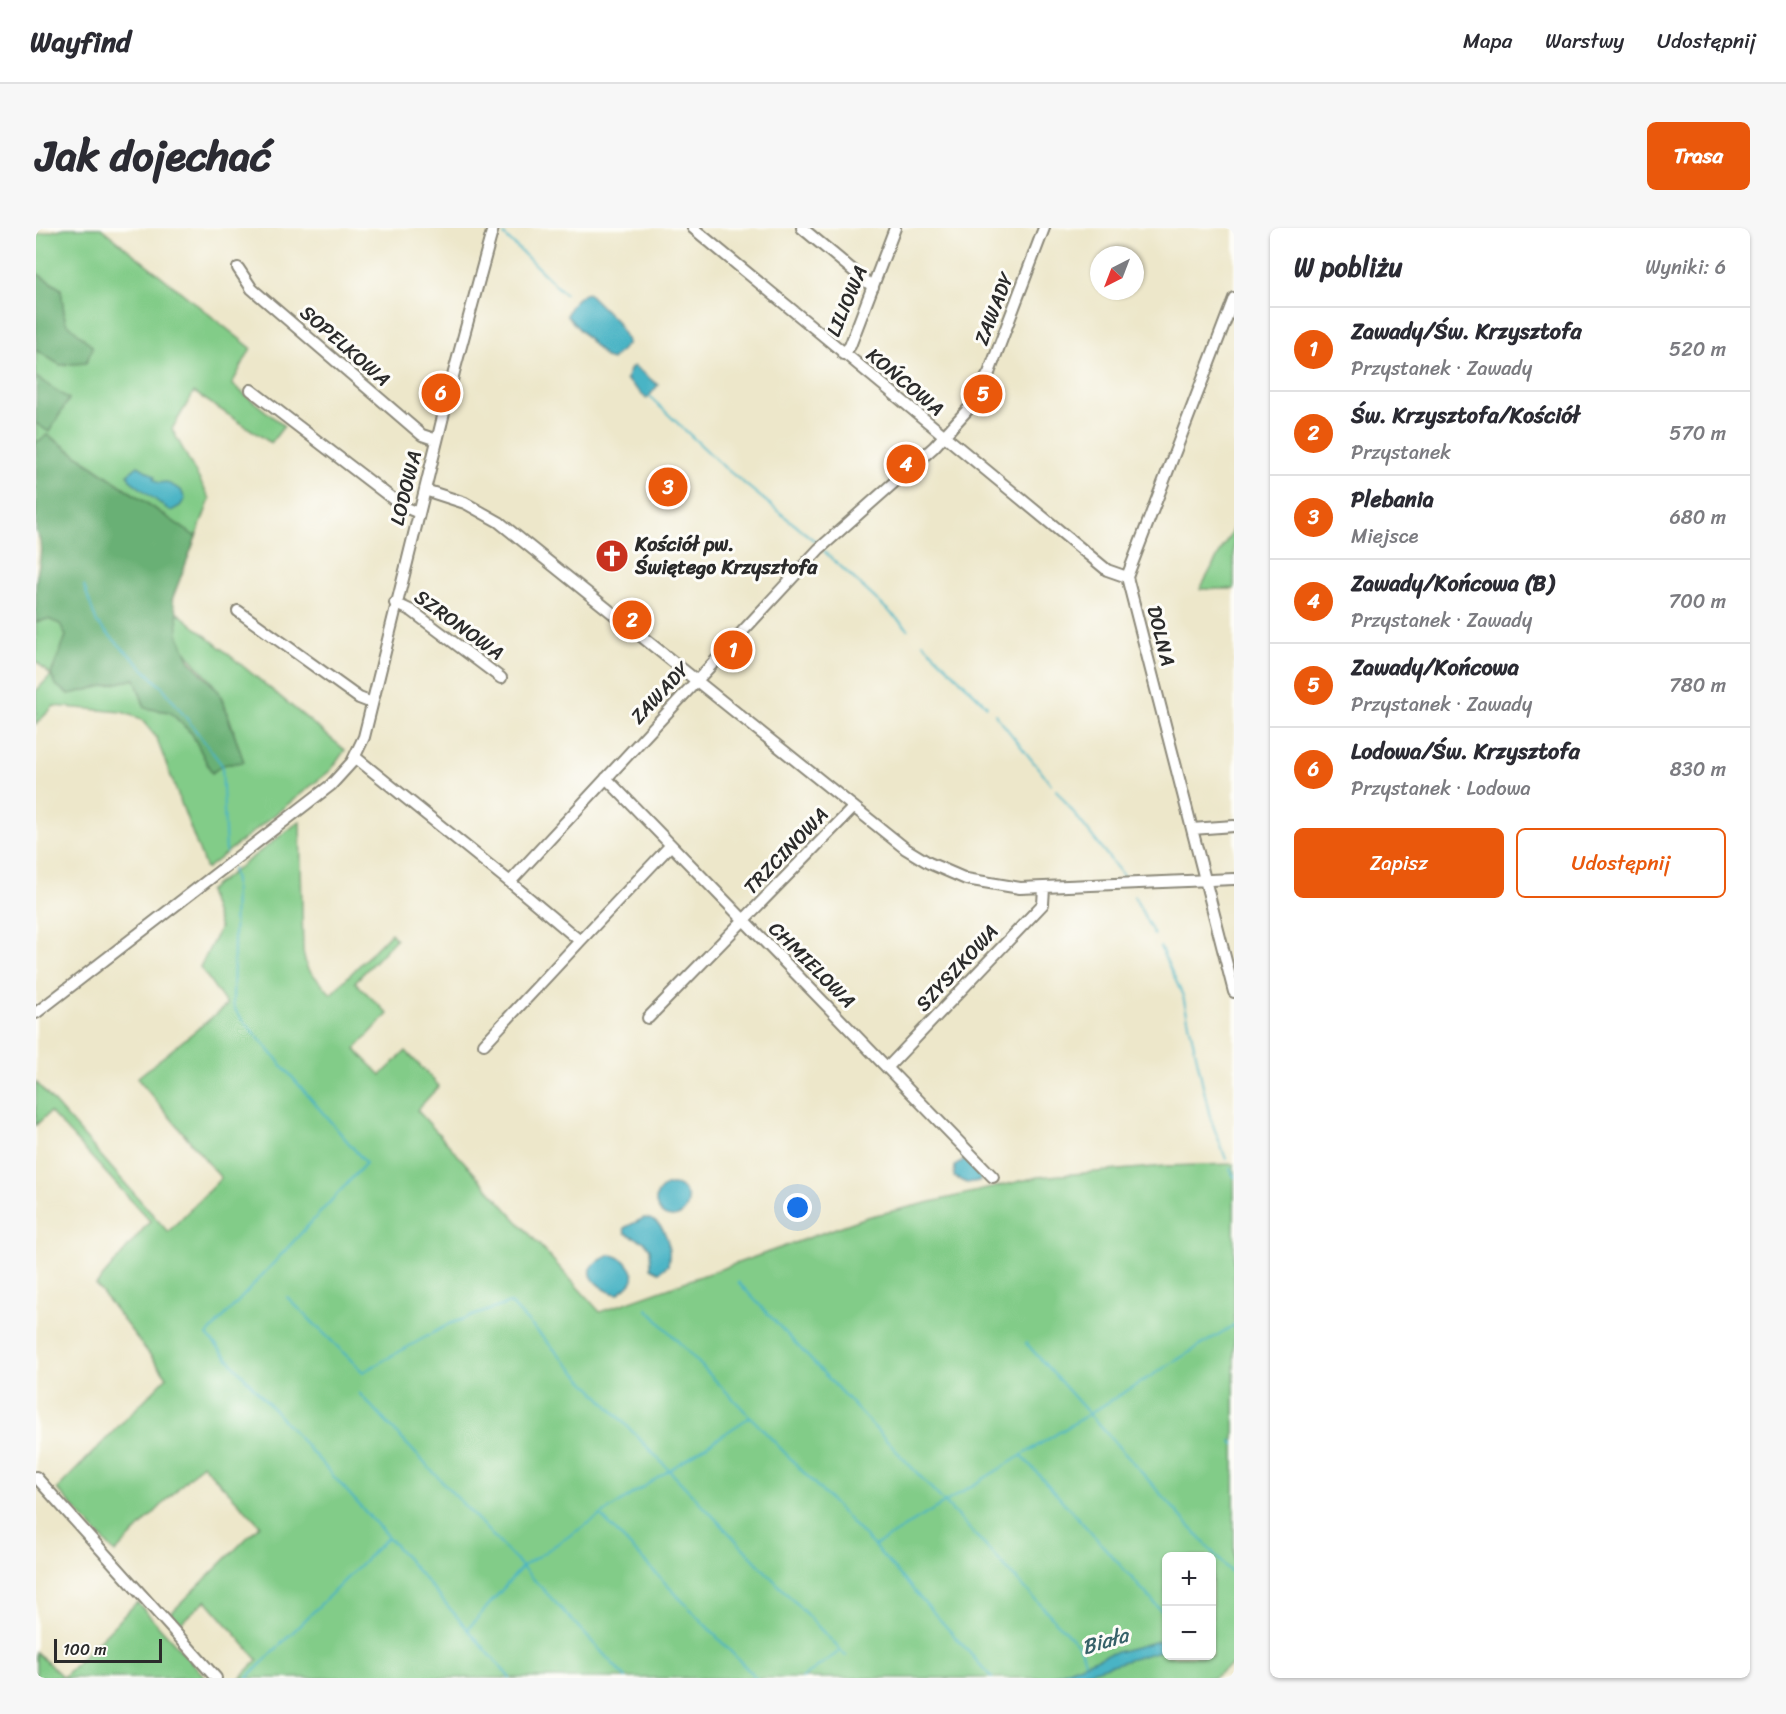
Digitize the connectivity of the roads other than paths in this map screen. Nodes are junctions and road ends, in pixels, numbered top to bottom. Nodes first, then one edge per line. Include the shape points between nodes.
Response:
1 (493, 228) edge
2 (693, 228) edge
3 (802, 228) edge
4 (895, 228) edge
5 (1044, 228) edge
6 (238, 268) dead end
7 (873, 287) junction
8 (1234, 298) edge
9 (843, 354) junction
10 (251, 390) dead end
11 (943, 437) junction
12 (437, 440) junction
13 (425, 490) junction
14 (419, 513) junction
15 (1127, 577) junction
16 (395, 603) junction
17 (238, 611) dead end
18 (501, 678) dead end
19 (696, 681) junction
20 (372, 703) junction
21 (355, 757) junction
22 (606, 778) junction
23 (854, 807) junction
24 (1234, 826) edge
25 (1192, 829) junction
26 (670, 846) junction
27 (1234, 879) edge
28 (1204, 880) junction
29 (510, 882) junction
30 (1044, 888) junction
31 (743, 921) junction
32 (580, 941) junction
33 (1234, 992) edge
34 (36, 1013) edge
35 (648, 1018) dead end
36 (484, 1044) dead end
37 (887, 1068) junction
38 (993, 1177) dead end
39 (36, 1477) edge
40 (216, 1678) edge

1 - 12 street, LODOWA
2 - 9 street, KOŃCOWA
3 - 7 street
4 - 7 street, LILIOWA
5 - 11 street, ZAWADY via 989,373 970,407
6 - 12 street, SOPELKOWA via 252,289 287,320 422,435
7 - 9 street, LILIOWA via 850,346
8 - 15 street
9 - 11 street, KOŃCOWA
10 - 14 street via 402,506
11 - 15 street, KOŃCOWA via 1107,570
11 - 19 street, ZAWADY via 833,535
12 - 13 street, LODOWA
13 - 14 street, LODOWA
13 - 19 street via 465,503 499,522
14 - 16 street, LODOWA
15 - 25 street, DOLNA
16 - 18 street, SZRONOWA via 412,611
16 - 20 street, LODOWA
17 - 20 street via 359,698
19 - 22 street, ZAWADY
19 - 23 street
20 - 21 street, LODOWA
21 - 29 street
21 - 34 street, LODOWA via 331,785
22 - 26 street, CHMIELOWA
22 - 29 street, ZAWADY
23 - 30 street via 906,849 951,873 1001,886
23 - 31 street, TRZCINOWA
24 - 25 street
25 - 28 street, DOLNA
26 - 31 street, CHMIELOWA
26 - 32 street
27 - 28 street
28 - 30 street
28 - 33 street, DOLNA
29 - 32 street
30 - 37 street, SZYSZKOWA via 1042,904
31 - 35 street, TRZCINOWA
31 - 37 street, CHMIELOWA
32 - 36 street
37 - 38 street, CHMIELOWA
39 - 40 street

